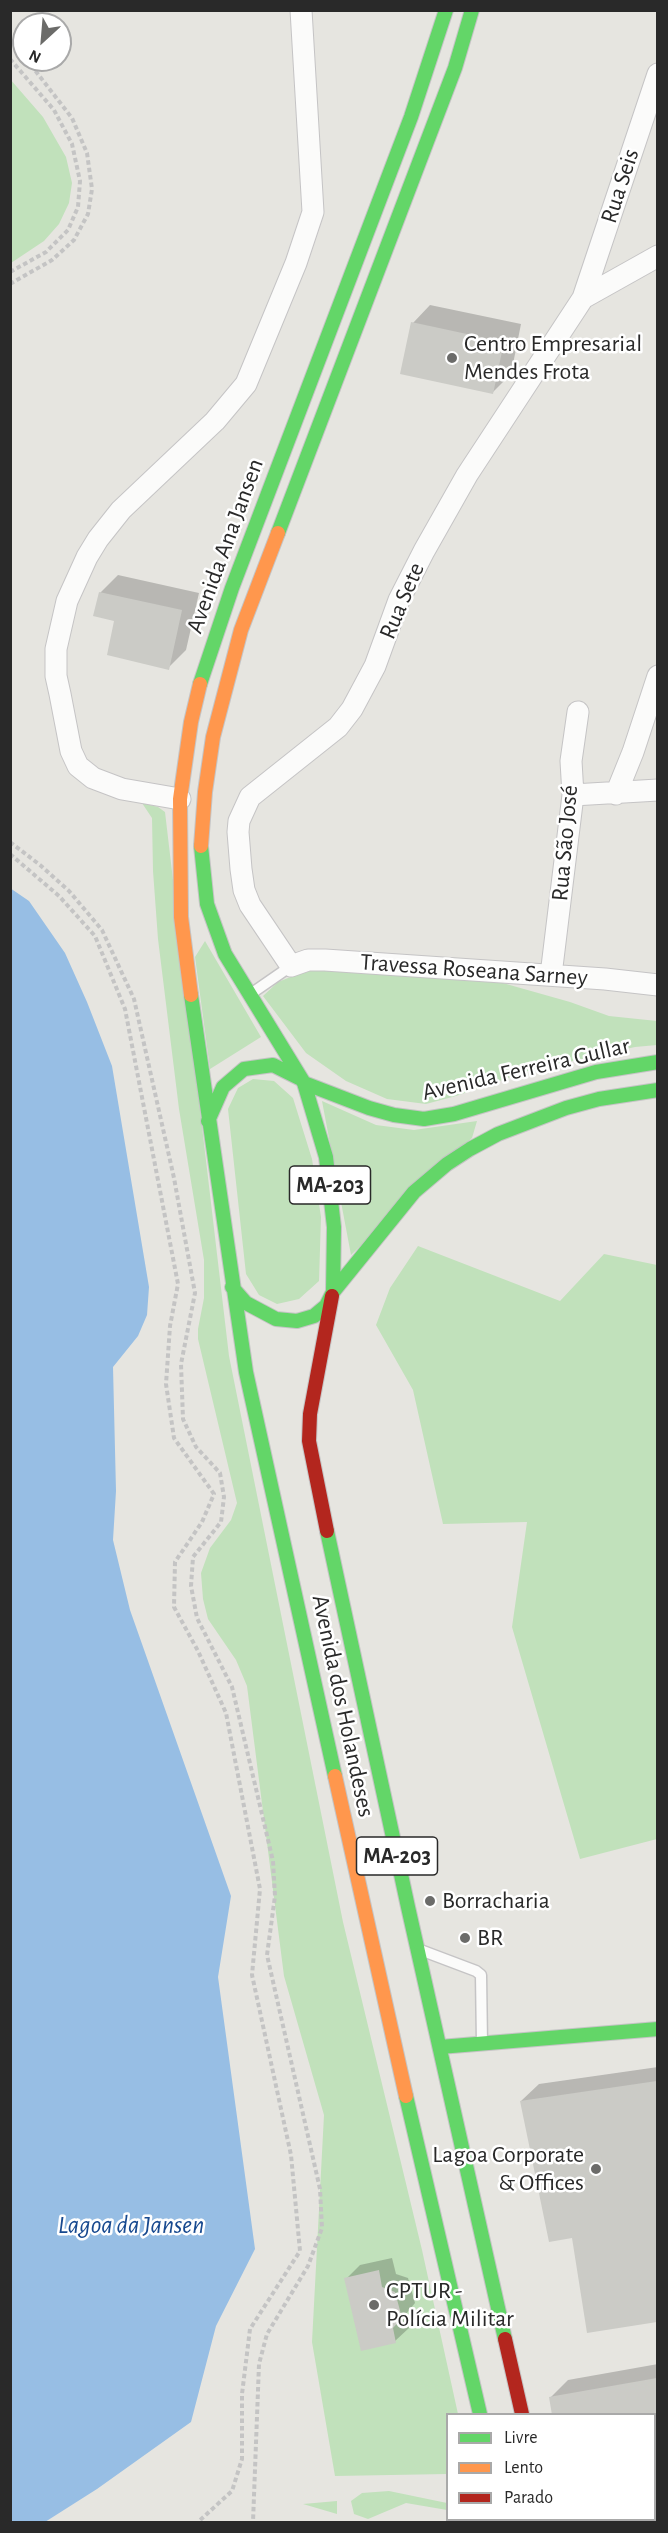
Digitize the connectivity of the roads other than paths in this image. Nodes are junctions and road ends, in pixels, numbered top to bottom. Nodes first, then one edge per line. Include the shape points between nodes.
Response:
1 (301, 10) edge
2 (446, 10) edge
3 (472, 10) edge
4 (657, 74) edge
5 (657, 256) edge
6 (583, 298) junction
7 (657, 676) edge
8 (578, 712) dead end
9 (657, 790) edge
10 (616, 794) junction
11 (573, 795) junction
12 (180, 799) junction
13 (291, 966) junction
14 (551, 975) junction
15 (657, 985) edge
16 (250, 994) junction
17 (657, 1062) edge
18 (302, 1081) junction
19 (657, 1090) edge
20 (208, 1120) junction
21 (232, 1287) junction
22 (332, 1294) junction
23 (314, 1676) junction
24 (336, 1711) dead end
25 (419, 1949) junction
26 (657, 2029) edge
27 (482, 2044) junction
28 (433, 2048) junction
29 (480, 2413) edge
30 (522, 2413) edge

1 - 12 street via 313,212 296,263 246,384 215,421 121,510 98,539 67,601 56,649 60,694 71,752 78,766 93,778 122,789
2 - 12 main road, Avenida Ana Jansen via 415,106 202,674
3 - 16 main road, Avenida Ana Jansen via 455,68 244,621 213,737 201,852 207,903 225,954
4 - 6 street, Rua Seis
5 - 6 street, Rua Sete
6 - 13 street, Rua Sete via 467,475 423,551 399,600 375,666 352,709 338,728 250,797 243,810 238,832 244,890 259,920
7 - 10 street
8 - 11 street, Rua São José via 571,761
9 - 10 street
10 - 11 street
11 - 14 street, Rua São José
12 - 20 main road, Avenida Ana Jansen via 182,916
13 - 14 street, Travessa Roseana Sarney via 325,960
13 - 16 lane
14 - 15 street, Travessa Roseana Sarney
16 - 18 main road, Avenida Ana Jansen
17 - 18 main road, Avenida Ferreira Gullar via 586,1075 454,1114 424,1119 369,1108
18 - 20 main road, Avenida Ferreira Gullar via 273,1065 244,1069 223,1087
18 - 22 main road, MA-203 via 326,1157 331,1189
19 - 22 main road, Avenida Ferreira Gullar via 566,1108 470,1149 414,1192
20 - 21 main road, MA-203
21 - 22 main road, Avenida Ferreira Gullar via 255,1309 286,1321 314,1316
21 - 23 main road, Avenida dos Holandeses / MA-203 via 246,1372
22 - 25 main road, Avenida dos Holandeses / MA-203 via 312,1402 309,1441
23 - 24 main road
23 - 29 main road, Avenida dos Holandeses / MA-203
25 - 27 lane via 481,1975
25 - 28 main road, Avenida dos Holandeses / MA-203
26 - 27 main road
27 - 28 main road
28 - 30 main road, Avenida dos Holandeses / MA-203

